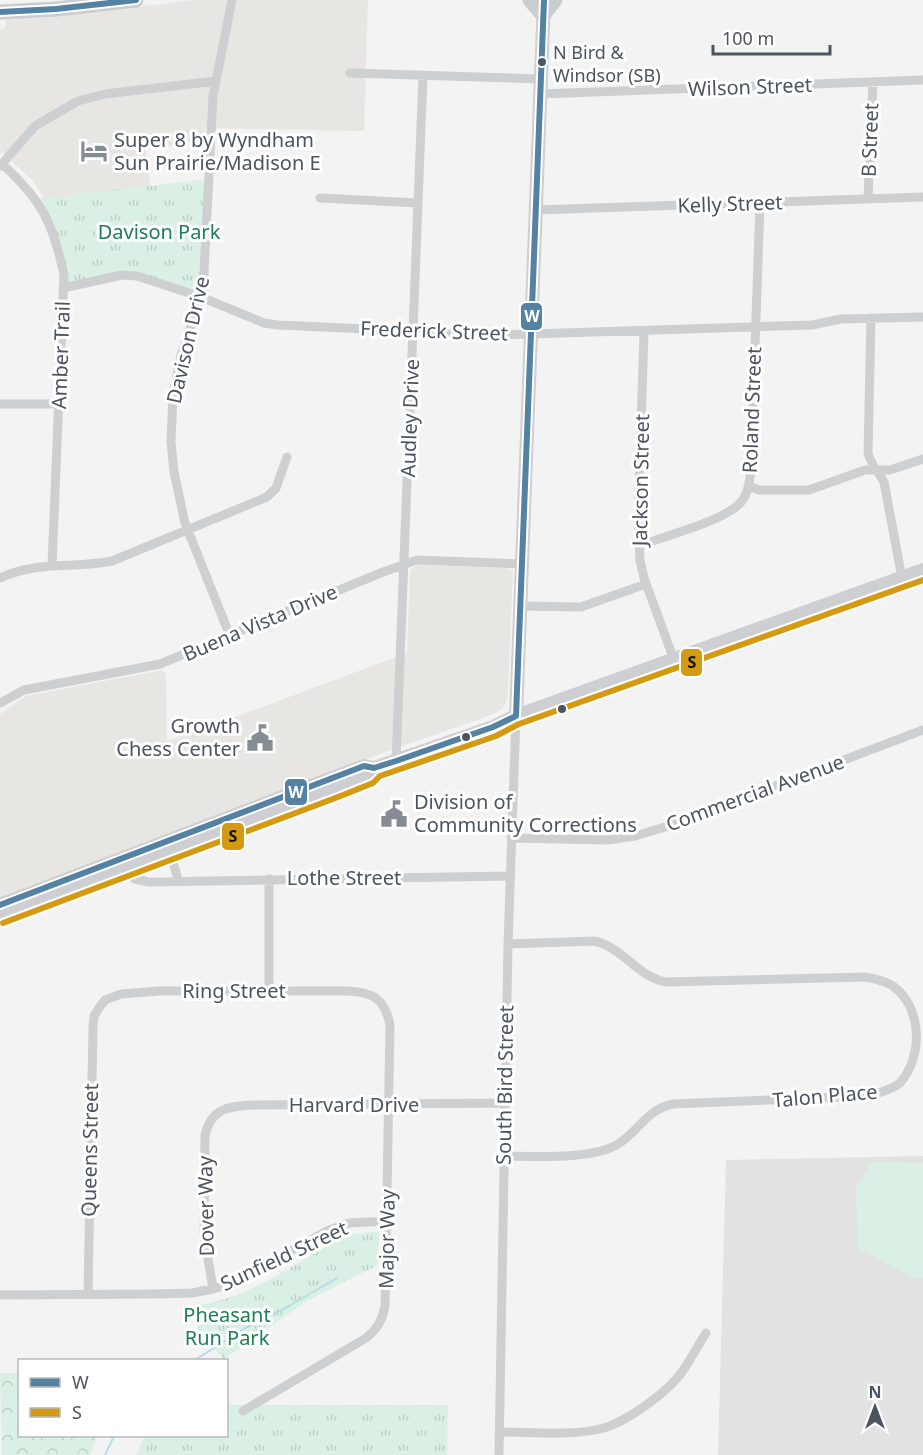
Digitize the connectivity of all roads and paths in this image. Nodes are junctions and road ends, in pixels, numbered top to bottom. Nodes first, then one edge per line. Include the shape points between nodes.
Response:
1 (136, 0) edge
2 (232, 0) edge
3 (530, 0) edge
4 (555, 0) edge
5 (543, 7) edge
6 (0, 12) edge
7 (350, 73) dead end
8 (423, 76) junction
9 (541, 79) junction
10 (923, 80) edge
11 (216, 81) junction
12 (873, 82) junction
13 (540, 94) junction
14 (1, 165) edge
15 (923, 197) edge
16 (320, 198) dead end
17 (868, 198) junction
18 (418, 203) junction
19 (760, 203) junction
20 (536, 210) junction
21 (63, 288) junction
22 (201, 297) junction
23 (923, 317) edge
24 (871, 318) junction
25 (755, 328) junction
26 (413, 330) junction
27 (644, 332) junction
28 (531, 334) junction
29 (0, 404) edge
30 (59, 404) junction
31 (287, 457) dead end
32 (923, 459) edge
33 (877, 470) junction
34 (749, 486) junction
35 (188, 531) junction
36 (639, 546) junction
37 (522, 564) junction
38 (52, 565) junction
39 (403, 565) junction
40 (923, 570) edge
41 (0, 578) edge
42 (902, 578) junction
43 (646, 584) junction
44 (521, 606) junction
45 (230, 636) junction
46 (674, 660) junction
47 (0, 704) edge
48 (516, 716) junction
49 (923, 730) edge
50 (396, 761) junction
51 (374, 768) junction
52 (511, 838) junction
53 (174, 865) dead end
54 (125, 869) junction
55 (509, 876) junction
56 (269, 879) junction
57 (178, 880) junction
58 (0, 905) edge
59 (0, 915) edge
60 (507, 944) junction
61 (269, 991) junction
62 (373, 996) joint
63 (99, 1008) joint
64 (505, 1103) junction
65 (390, 1105) junction
66 (209, 1123) joint
67 (504, 1156) junction
68 (388, 1221) junction
69 (213, 1289) junction
70 (88, 1294) junction
71 (0, 1295) edge
72 (706, 1333) dead end
73 (243, 1411) dead end
74 (499, 1432) junction
75 (499, 1455) edge

1 - 6 main road
2 - 11 street, Davison Drive
3 - 5 main road
4 - 5 main road
5 - 9 main road
7 - 8 street
8 - 9 street
8 - 18 street, Audley Drive
9 - 13 main road
10 - 12 street, Wilson Street
11 - 14 street via 105,94 78,101 35,126
11 - 22 street, Davison Drive
12 - 13 street, Wilson Street
12 - 17 street, B Street
13 - 20 main road
14 - 21 street, Amber Trail via 23,183 42,207 57,244
15 - 17 street, Kelly Street
16 - 18 street
17 - 19 street, Kelly Street
18 - 26 street, Audley Drive
19 - 20 street, Kelly Street
19 - 25 street, Roland Street
20 - 28 main road
21 - 22 street, Frederick Street via 122,275 153,280
21 - 30 street, Amber Trail
22 - 26 street, Frederick Street via 278,325
22 - 35 street, Davison Drive via 181,355 171,420 174,472
23 - 24 street, Frederick Street
24 - 25 street, Frederick Street
24 - 33 street via 868,453
25 - 27 street, Frederick Street
25 - 34 street, Roland Street
26 - 28 street, Frederick Street
26 - 39 street, Audley Drive
27 - 28 street, Frederick Street
27 - 36 street, Jackson Street
28 - 37 main road
29 - 30 street
30 - 38 street, Amber Trail
31 - 35 street via 276,488 267,497
32 - 33 street via 890,470
33 - 34 street via 865,470 809,490 759,490
33 - 42 street via 884,482
34 - 36 street, Roland Street via 738,506 725,515
35 - 38 street via 112,561
35 - 45 street, Davison Drive
36 - 43 street, Jackson Street
37 - 39 street, Buena Vista Drive via 429,559
37 - 44 main road
38 - 41 street
39 - 45 street, Buena Vista Drive
39 - 50 street, Audley Drive
40 - 42 main road
42 - 46 main road
43 - 44 street via 581,608
43 - 46 street, Jackson Street
44 - 48 main road
45 - 47 street, Buena Vista Drive via 160,664 24,690
46 - 48 main road
48 - 50 main road
48 - 52 street, South Bird Street
49 - 52 street, Commercial Avenue via 636,836 607,840
50 - 51 main road
51 - 54 main road via 369,775 335,789
51 - 58 main road via 364,766
52 - 55 street, South Bird Street
53 - 57 street
54 - 57 street, Lothe Street via 138,881
54 - 59 main road
55 - 56 street, Lothe Street
55 - 60 street, South Bird Street
56 - 57 street, Lothe Street
56 - 61 street
60 - 64 street, South Bird Street
60 - 67 street, Talon Place via 604,943 649,977 666,982 866,977 881,980 893,986 915,1010 921,1037 910,1072 885,1092 673,1104 661,1107 619,1144 605,1150
61 - 62 street, Ring Street via 347,991
61 - 63 street, Ring Street via 132,992 110,997
62 - 65 street, Major Way via 386,1008 390,1025
63 - 70 street, Queens Street via 93,1028
64 - 65 street, Harvard Drive
64 - 67 street, South Bird Street
65 - 66 street, Harvard Drive via 230,1107 219,1111
65 - 68 street, Major Way
66 - 69 street, Dover Way via 205,1135 204,1234
67 - 74 street, South Bird Street
68 - 69 street, Sunfield Street via 349,1222 235,1282
68 - 73 street, Major Way via 385,1306 376,1329
69 - 70 street, Sunfield Street
70 - 71 street, Sunfield Street
72 - 74 street via 679,1375 625,1419 578,1432
74 - 75 street, South Bird Street

